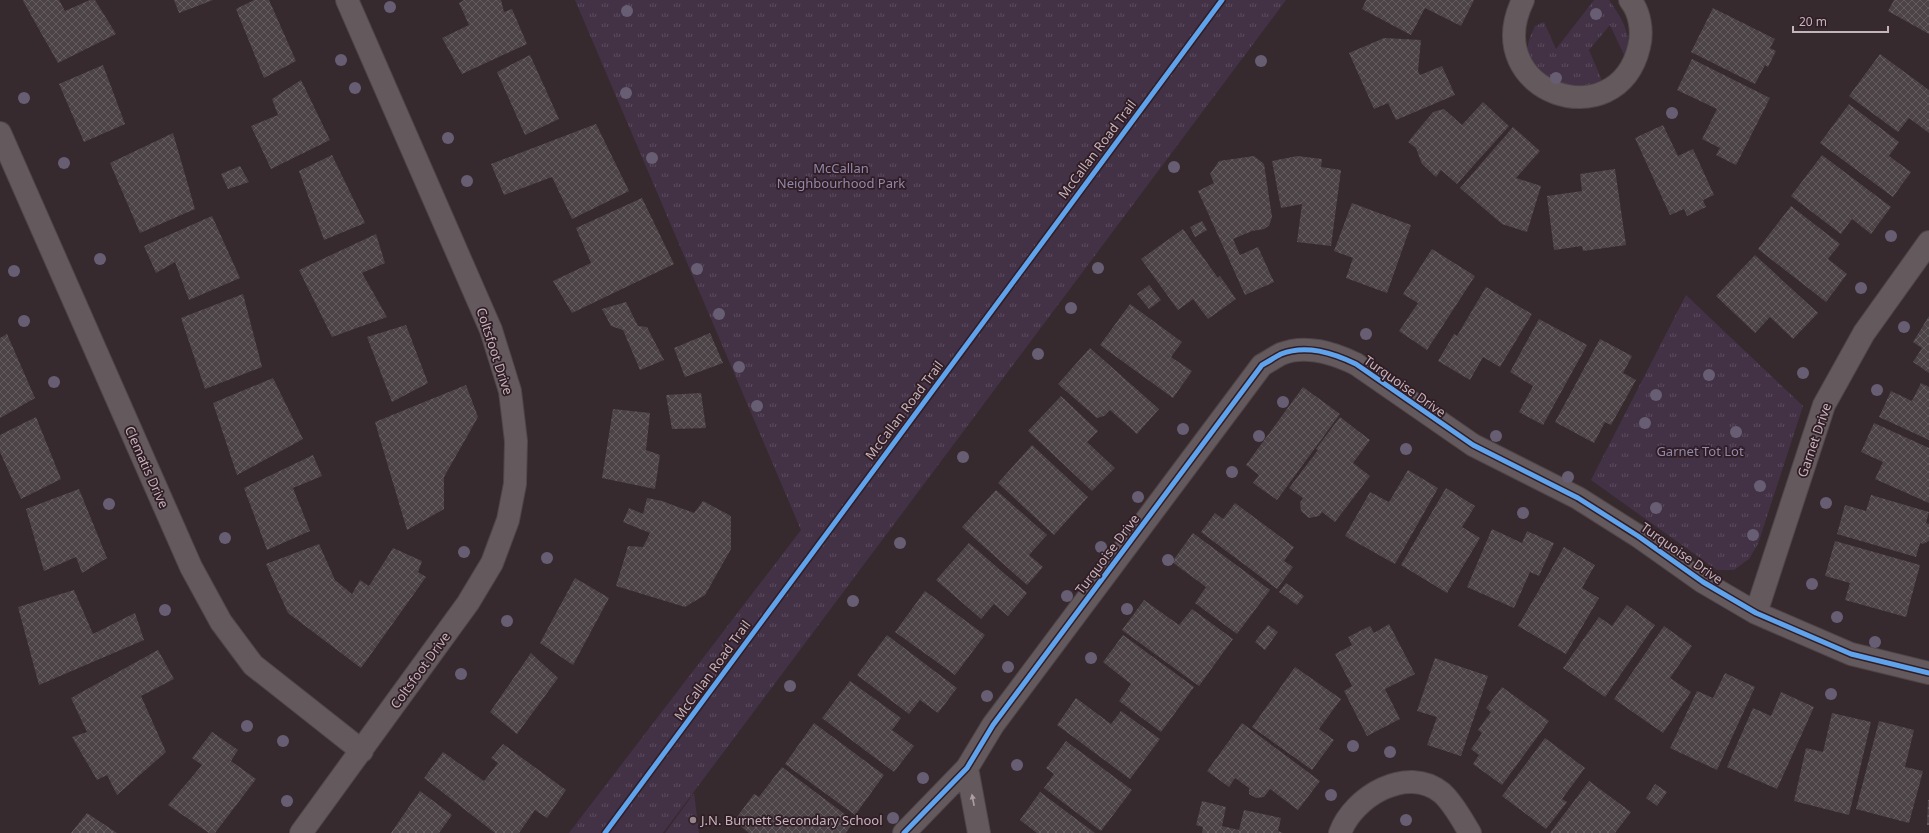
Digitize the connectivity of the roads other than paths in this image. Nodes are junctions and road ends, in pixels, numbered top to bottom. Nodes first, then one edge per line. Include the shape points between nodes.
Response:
1 (347, 0) edge
2 (1523, 0) edge
3 (1630, 0) edge
4 (0, 133) edge
5 (1929, 242) edge
6 (1756, 613) junction
7 (1929, 673) edge
8 (362, 751) junction
9 (967, 768) junction
10 (302, 833) edge
11 (904, 833) edge
12 (979, 833) edge
13 (1340, 833) edge
14 (1470, 833) edge

1 - 8 street, Coltsfoot Drive via 491,330 510,391 516,441 515,484 508,520 492,562 468,603
2 - 3 street via 1517,13 1514,30 1515,47 1520,62 1529,76 1542,87 1559,95 1578,98 1596,95 1614,86 1627,74 1636,57 1641,39 1640,20
4 - 8 street, Clematis Drive via 192,567 221,622 253,665
5 - 6 street, Garnet Drive via 1864,332 1824,405
6 - 7 street, Turquoise Drive via 1851,654
6 - 9 street, Turquoise Drive via 1709,586 1584,502 1473,445 1356,364 1335,354 1306,349 1281,354 1262,365 993,725
8 - 10 street, Coltsfoot Drive
9 - 11 street, Turquoise Drive
12 -> 9 street
13 - 14 street via 1358,805 1379,789 1405,782 1433,788 1442,793

